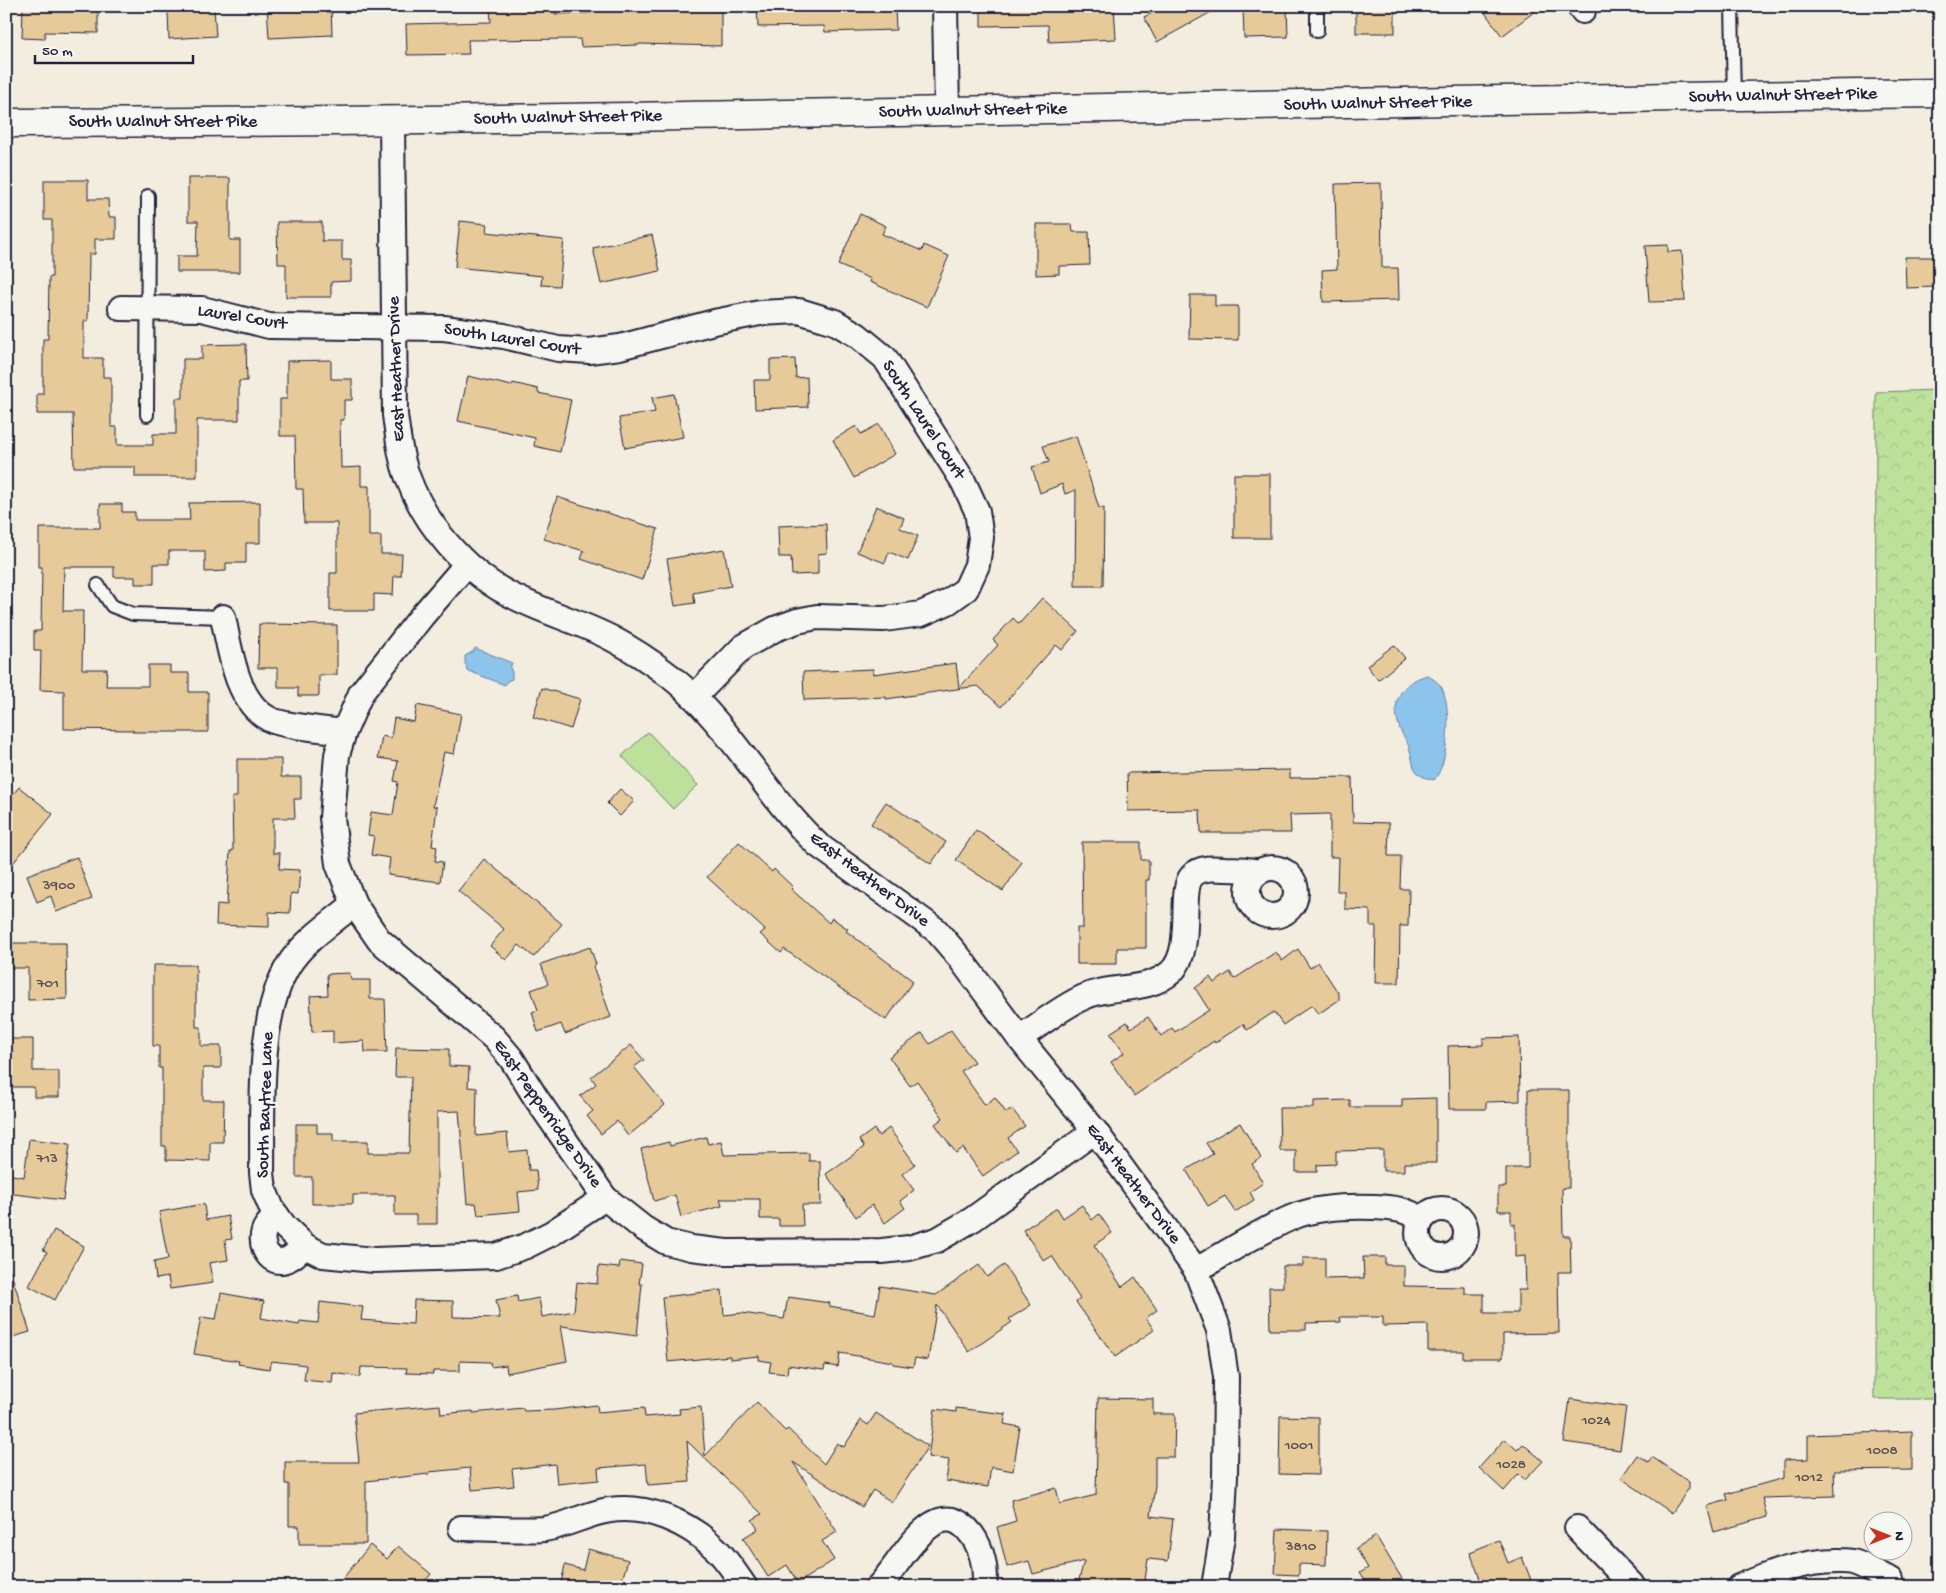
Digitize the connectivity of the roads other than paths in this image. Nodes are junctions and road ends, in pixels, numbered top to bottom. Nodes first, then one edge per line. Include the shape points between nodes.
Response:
1 (945, 6) edge
2 (1317, 6) edge
3 (1732, 6) edge
4 (1317, 31) dead end
5 (1940, 93) edge
6 (1734, 96) junction
7 (947, 112) junction
8 (392, 120) junction
9 (6, 123) edge
10 (148, 196) dead end
11 (120, 308) dead end
12 (147, 308) junction
13 (394, 328) junction
14 (147, 415) dead end
15 (466, 565) junction
16 (98, 585) dead end
17 (223, 617) joint
18 (694, 697) junction
19 (344, 732) junction
20 (1259, 872) dead end
21 (354, 904) junction
22 (1019, 1038) junction
23 (1095, 1131) junction
24 (606, 1198) junction
25 (277, 1216) junction
26 (1422, 1220) dead end
27 (305, 1246) junction
28 (1196, 1270) junction
29 (461, 1528) dead end
30 (1577, 1528) dead end
31 (1891, 1580) dead end
32 (745, 1587) edge
33 (878, 1587) edge
34 (984, 1587) edge
35 (1214, 1587) edge
36 (1634, 1587) edge
37 (1740, 1587) edge

1 - 7 street
2 - 4 lane
3 - 6 lane
5 - 6 street, South Walnut Street Pike
6 - 7 street, South Walnut Street Pike
7 - 8 street, South Walnut Street Pike
8 - 9 street, South Walnut Street Pike
8 - 13 street, East Heather Drive
10 - 12 lane
11 - 12 street, Laurel Court
12 - 13 street, Laurel Court via 202,309 269,326
12 - 14 lane
13 - 15 street, East Heather Drive via 396,415 408,478 426,515
13 - 18 street, South Laurel Court via 444,328 504,336 558,349 589,351 620,347 760,313 799,311 835,322 857,334 885,358 958,473 977,511 981,538 977,565 966,589 948,602 920,614 884,619 817,617 775,629 743,647
15 - 18 street, East Heather Drive via 506,593 611,638 648,660
15 - 19 street, East Pepperridge Drive via 361,693
16 - 17 lane via 112,606 134,614
17 - 19 street via 238,681 257,711 270,720
18 - 22 street, East Heather Drive via 818,845 936,930
19 - 21 street, East Pepperridge Drive via 337,755 332,818 338,864
20 - 22 street via 1211,868 1192,876 1188,884 1182,952 1172,971 1144,985 1082,997
21 - 24 street, East Pepperridge Drive via 379,940 494,1038
21 - 25 street, South Baytree Lane via 292,960 273,1003 266,1038 262,1173 264,1190
22 - 23 street, East Heather Drive
23 - 24 street, East Pepperridge Drive via 973,1219 937,1240 909,1248 726,1252 691,1248 666,1242
23 - 28 street, East Heather Drive
24 - 27 street, South Baytree Lane via 552,1233 496,1256 374,1260 322,1255
25 - 27 street, South Baytree Lane
25 - 27 street via 266,1227 262,1239 267,1254 282,1261
26 - 28 street via 1413,1213 1393,1208 1364,1206 1300,1214
28 - 35 street, East Heather Drive via 1220,1330 1226,1377 1223,1520
29 - 32 street via 545,1528 611,1510 654,1513 687,1527 703,1538 716,1549
30 - 36 street
31 - 37 street via 1854,1562 1833,1561 1791,1567
33 - 34 street via 890,1576 922,1531 950,1518 965,1525 977,1542 983,1561

